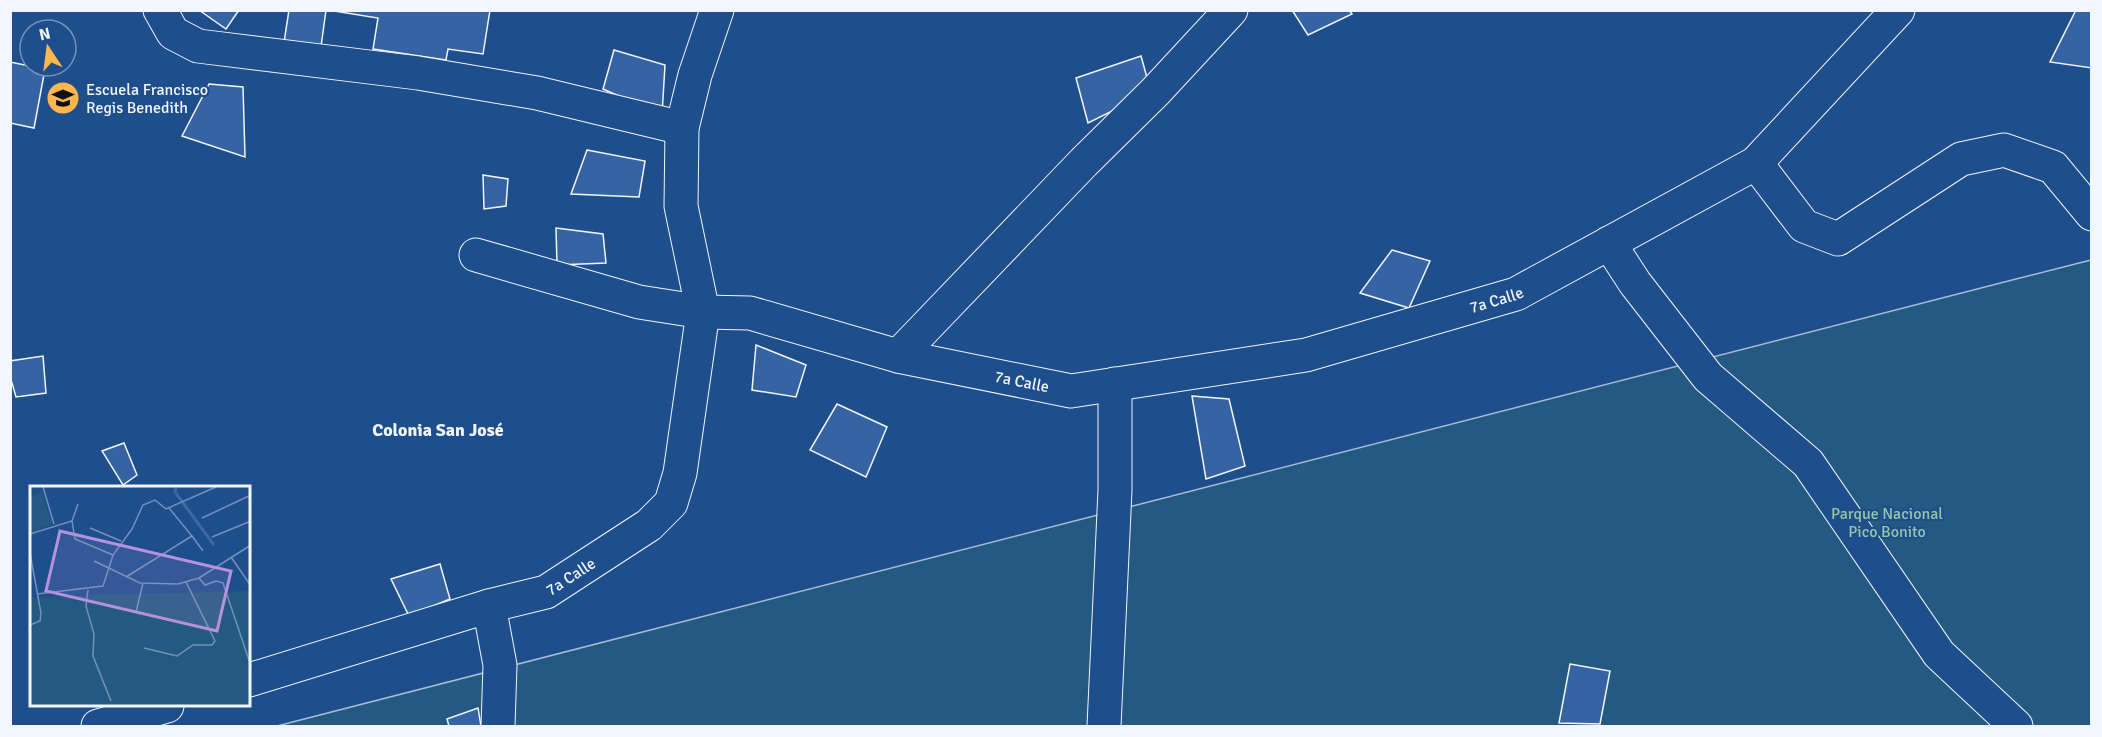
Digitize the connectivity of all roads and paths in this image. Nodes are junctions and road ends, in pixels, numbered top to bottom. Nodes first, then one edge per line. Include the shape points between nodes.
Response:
1 (160, 10) edge
2 (717, 10) edge
3 (1231, 10) edge
4 (1898, 10) edge
5 (682, 128) junction
6 (1756, 163) junction
7 (2091, 214) edge
8 (1610, 243) junction
9 (476, 255) dead end
10 (703, 312) junction
11 (898, 356) junction
12 (1115, 384) junction
13 (489, 606) junction
14 (250, 680) edge
15 (160, 707) edge
16 (98, 726) edge
17 (498, 726) edge
18 (1104, 726) edge
19 (2016, 726) edge

1 - 5 street via 173,33 198,46 350,63 537,93
2 - 5 street
3 - 11 street
4 - 6 street, 7a Calle
5 - 10 street via 681,206
6 - 7 street via 1804,226 1838,239 1960,159 2004,150 2053,167
6 - 8 street, 7a Calle
8 - 12 street, 7a Calle via 1516,294 1306,355
8 - 19 street via 1635,283 1708,377 1809,463 1939,654
9 - 10 street via 639,302
10 - 11 street, 7a Calle via 750,313
10 - 13 street, 7a Calle via 680,473 671,503 649,525 546,592
11 - 12 street, 7a Calle via 1071,391
12 - 18 street via 1115,490
13 - 14 street, 7a Calle
13 - 17 street via 500,665
15 - 16 street

